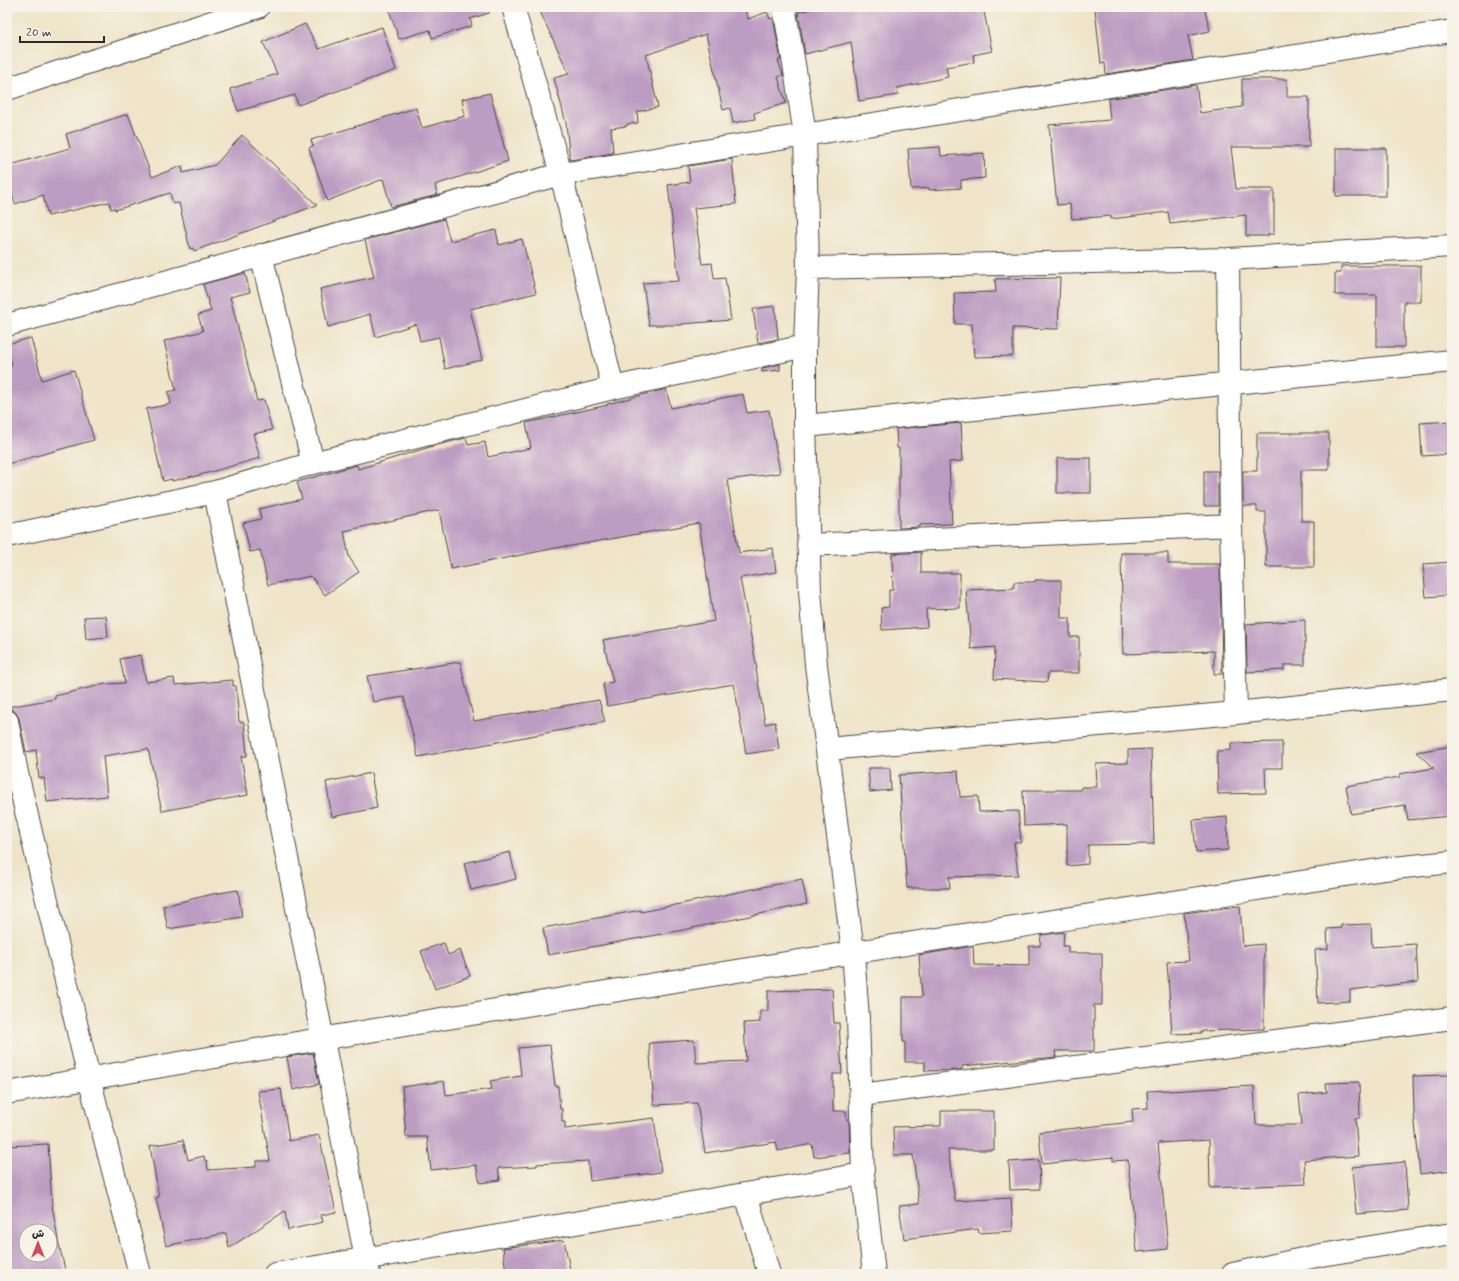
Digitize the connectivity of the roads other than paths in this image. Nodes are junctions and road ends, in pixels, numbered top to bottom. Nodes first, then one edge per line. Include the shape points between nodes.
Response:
1 (258, 7) edge
2 (513, 7) edge
3 (784, 7) edge
4 (1452, 31) edge
5 (7, 89) edge
6 (804, 135) junction
7 (561, 174) junction
8 (1452, 246) edge
9 (261, 255) junction
10 (1228, 259) junction
11 (808, 268) junction
12 (7, 325) edge
13 (805, 346) junction
14 (1452, 361) edge
15 (1228, 384) junction
16 (613, 388) junction
17 (805, 426) junction
18 (313, 463) junction
19 (214, 492) junction
20 (1231, 524) junction
21 (7, 536) edge
22 (808, 544) junction
23 (1452, 690) edge
24 (1236, 713) junction
25 (7, 721) edge
26 (827, 749) junction
27 (12, 774) edge
28 (1452, 862) edge
29 (853, 952) junction
30 (1452, 1018) edge
31 (321, 1038) junction
32 (89, 1078) junction
33 (7, 1093) edge
34 (861, 1095) junction
35 (863, 1174) junction
36 (746, 1194) junction
37 (1452, 1234) edge
38 (367, 1267) edge
39 (1240, 1273) edge
40 (140, 1274) edge
41 (275, 1274) edge
42 (769, 1274) edge
43 (874, 1274) edge

1 - 5 street
2 - 7 street
3 - 6 street
4 - 6 street
6 - 7 street
6 - 11 street
7 - 9 street
7 - 16 street
8 - 10 street
9 - 12 street
9 - 18 street
10 - 11 street
10 - 15 street
11 - 13 street
13 - 16 street
13 - 17 street
14 - 15 street
15 - 17 street
15 - 20 street
16 - 18 street
17 - 22 street
18 - 19 street
19 - 21 street
19 - 31 street
20 - 22 street
20 - 24 street
22 - 26 street via 816,665
23 - 24 street
24 - 26 street
25 - 27 street
26 - 29 street
27 - 32 street
28 - 29 street via 1384,869
29 - 31 street
29 - 34 street
30 - 34 street
31 - 32 street
31 - 38 street
32 - 33 street
32 - 40 street
34 - 35 street
35 - 36 street
35 - 43 street
36 - 38 street
36 - 42 street
37 - 39 street via 1321,1255
38 - 41 street

